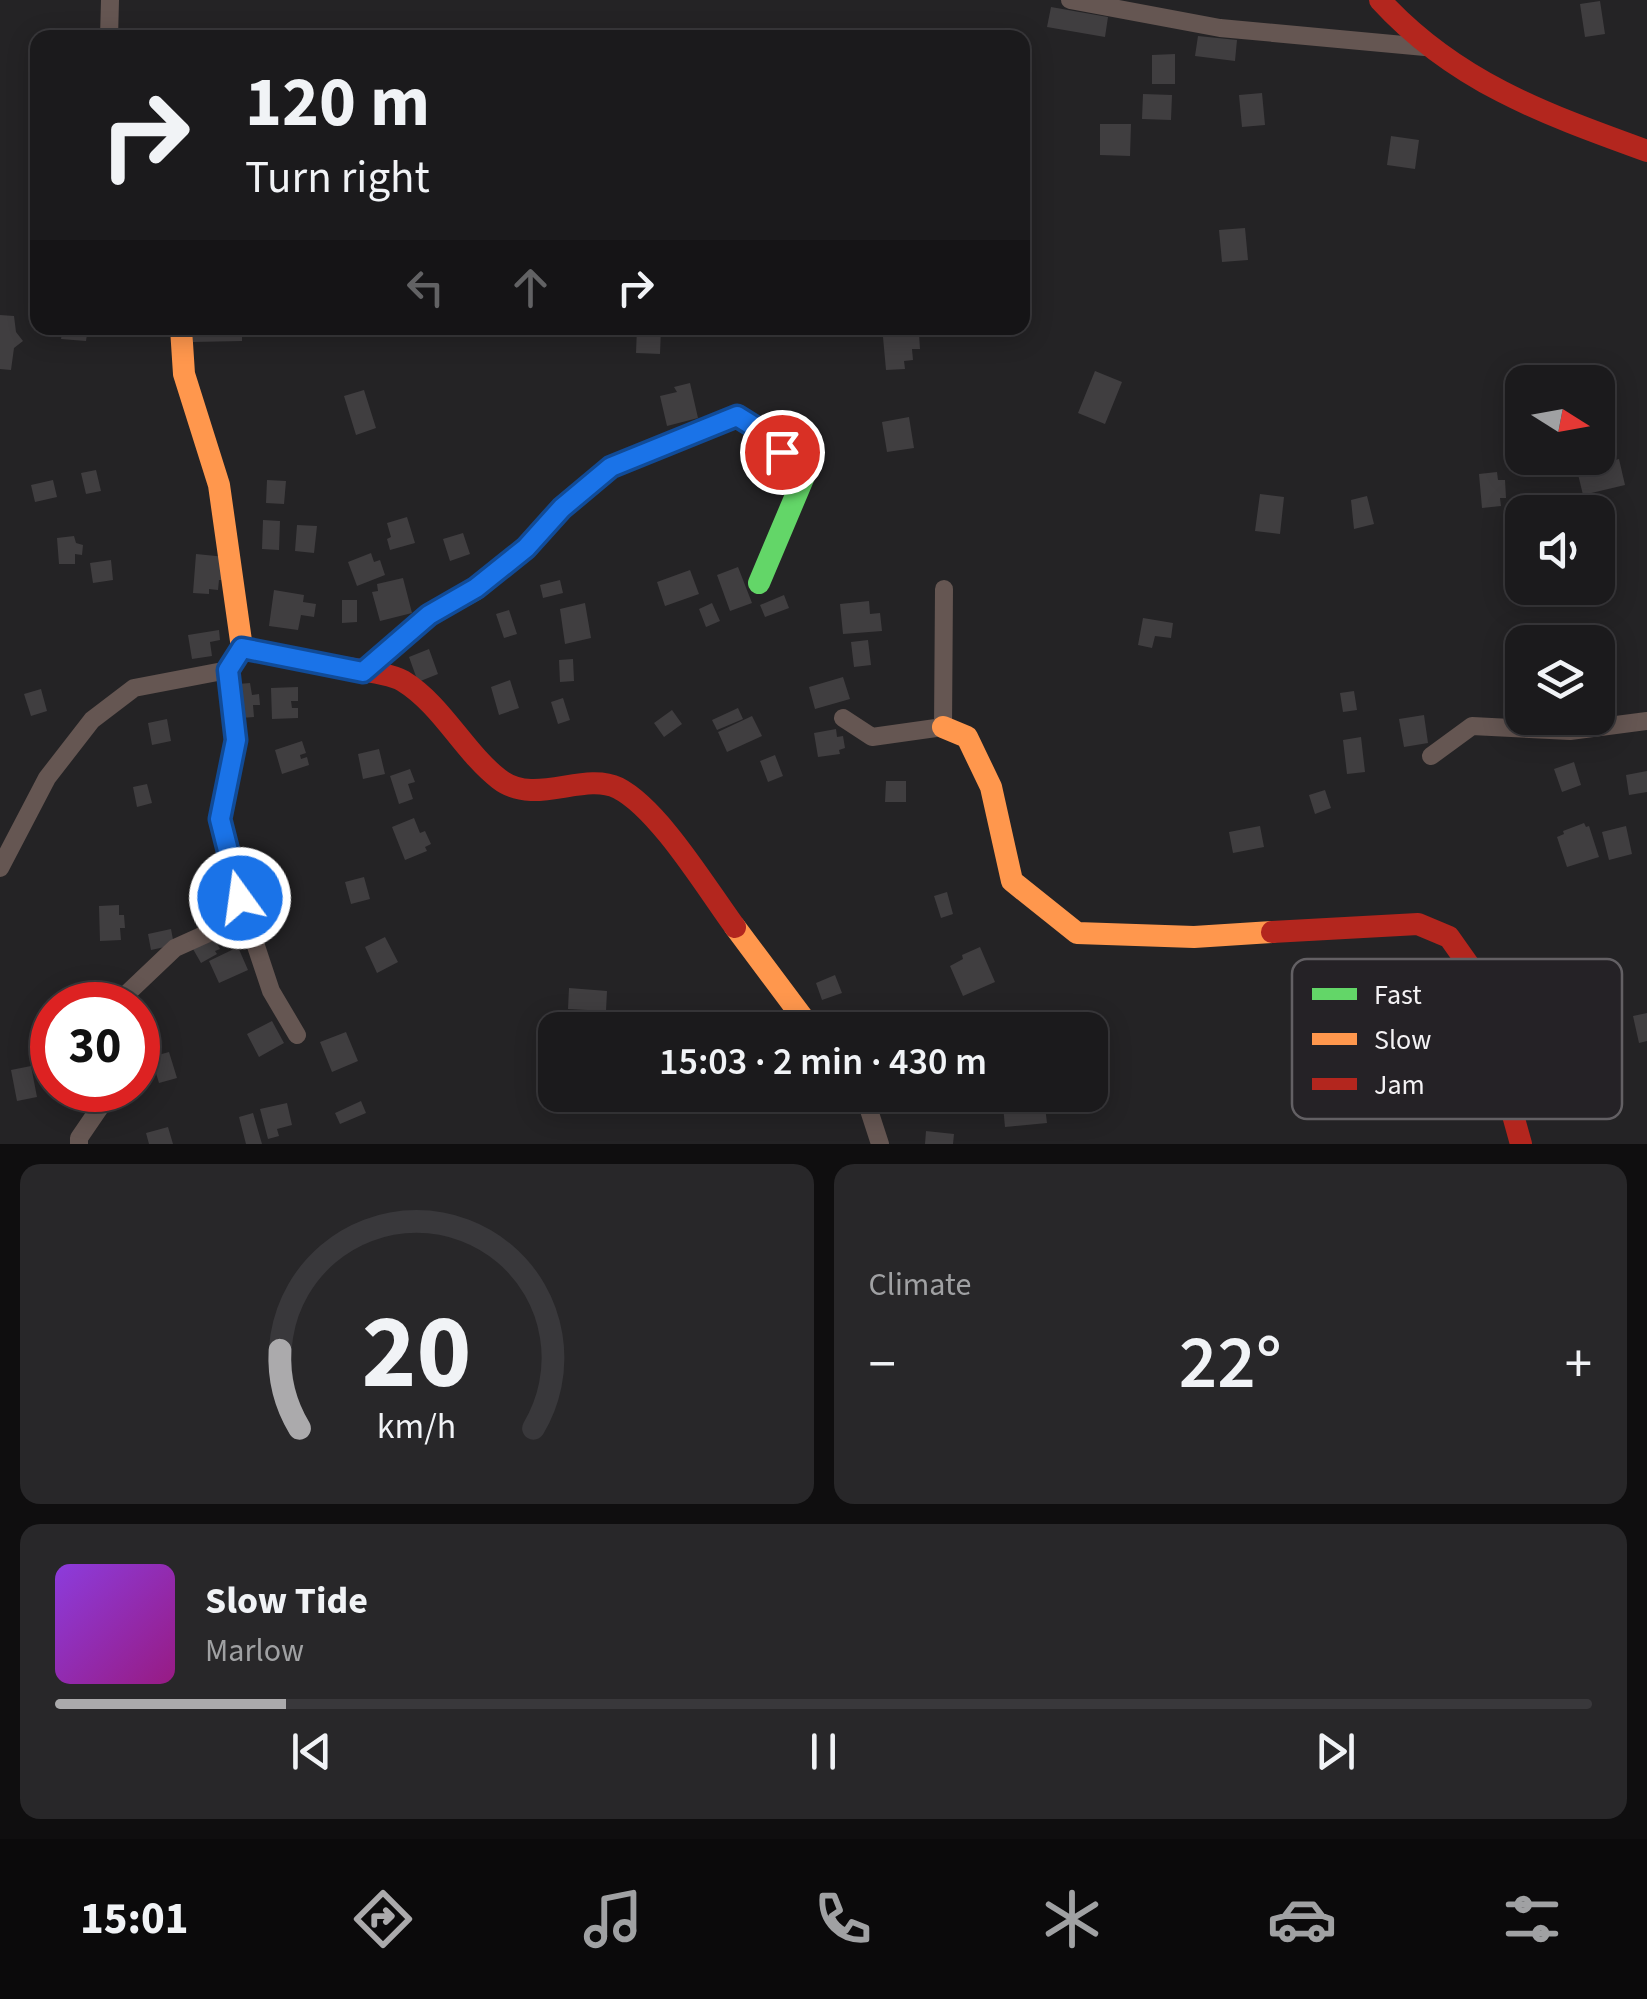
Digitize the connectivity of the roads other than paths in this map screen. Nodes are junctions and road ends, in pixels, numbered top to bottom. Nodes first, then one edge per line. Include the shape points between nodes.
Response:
1 (110, 0) edge
2 (1070, 0) edge
3 (1380, 0) edge
4 (109, 30) edge
5 (1425, 47) junction
6 (1647, 151) edge
7 (181, 335) edge
8 (759, 583) dead end
9 (944, 589) dead end
10 (242, 648) junction
11 (228, 670) junction
12 (363, 672) junction
13 (843, 718) dead end
14 (1647, 721) edge
15 (943, 726) junction
16 (1431, 756) dead end
17 (0, 868) edge
18 (246, 916) junction
19 (1465, 959) edge
20 (139, 982) edge
21 (799, 1012) edge
22 (297, 1036) dead end
23 (97, 1112) edge
24 (870, 1112) edge
25 (1514, 1119) edge
26 (79, 1144) edge
27 (880, 1144) edge
28 (1521, 1144) edge

1 - 4 street
2 - 5 street via 1220,28
3 - 5 street
5 - 6 street via 1507,96
7 - 10 street via 184,374 219,485
8 - 12 street via 805,474 737,416 611,467 526,548 429,615
9 - 15 street
10 - 11 street
10 - 12 street
11 - 17 street via 134,688 92,720 47,778
11 - 18 street via 236,740 220,819
12 - 21 street via 402,680 501,780 529,792 616,787 656,820
13 - 15 street via 872,737
14 - 16 street via 1570,731 1472,726
15 - 19 street via 967,737 991,788 1012,882 1077,932 1194,936 1418,924 1449,937
18 - 20 street via 175,948
18 - 22 street via 271,991
23 - 26 street
24 - 27 street
25 - 28 street

